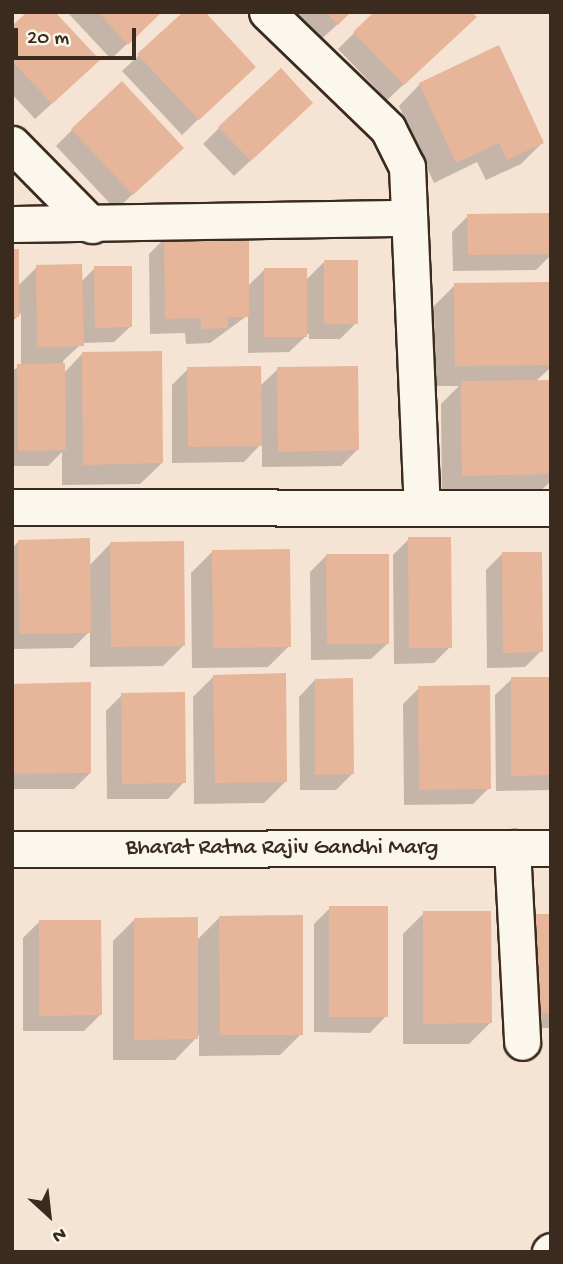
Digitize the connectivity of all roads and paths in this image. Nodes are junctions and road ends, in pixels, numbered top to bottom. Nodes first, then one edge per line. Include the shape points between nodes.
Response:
1 (267, 12) edge
2 (12, 144) edge
3 (409, 218) junction
4 (12, 225) edge
5 (92, 225) junction
6 (12, 507) edge
7 (422, 508) junction
8 (551, 508) edge
9 (512, 848) junction
10 (551, 848) edge
11 (12, 849) edge
12 (522, 1042) dead end

1 - 3 street via 388,130 407,167
2 - 5 street
3 - 5 street
3 - 7 street
4 - 5 street
6 - 7 street
7 - 8 street
9 - 10 street, Bharat Ratna Rajiv Gandhi Marg
9 - 11 street, Bharat Ratna Rajiv Gandhi Marg
9 - 12 street

